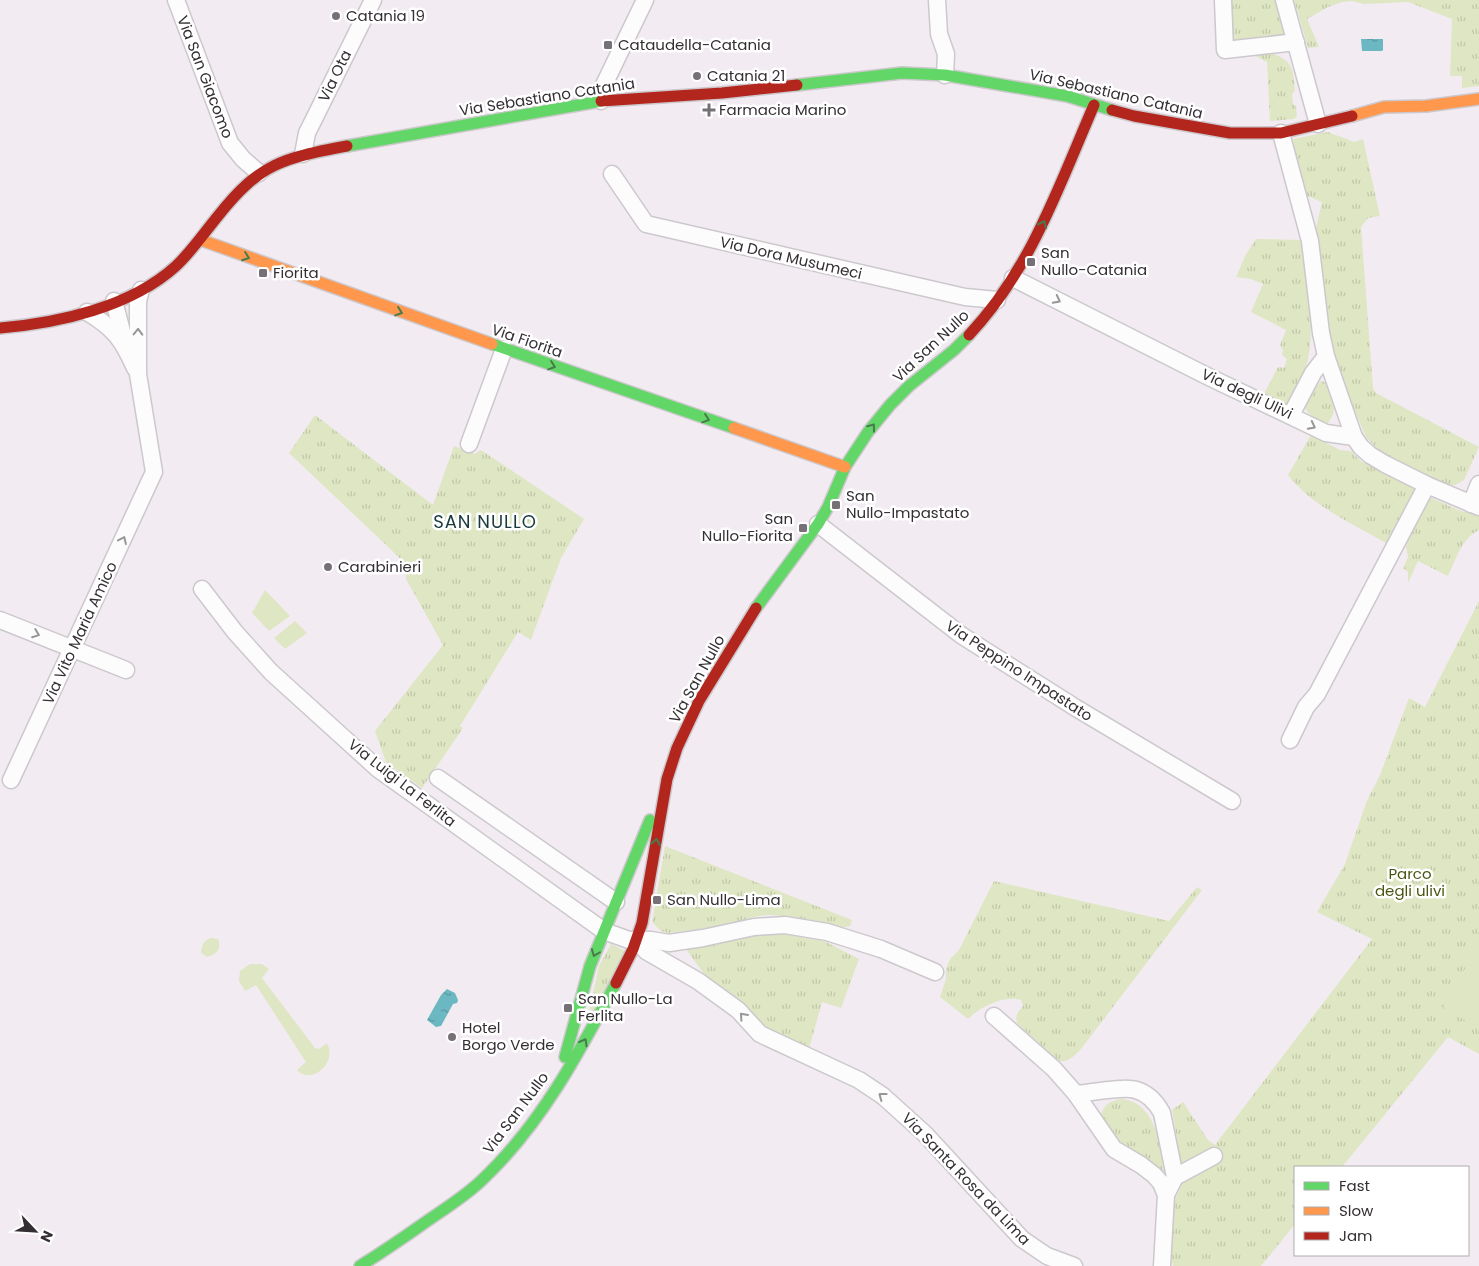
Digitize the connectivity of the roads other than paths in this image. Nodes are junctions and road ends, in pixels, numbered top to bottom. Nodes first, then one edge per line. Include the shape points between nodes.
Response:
1 (176, 0) edge
2 (373, 0) edge
3 (645, 0) edge
4 (937, 0) edge
5 (1223, 0) edge
6 (1284, 0) edge
7 (1296, 42) junction
8 (945, 75) junction
9 (1479, 99) edge
10 (601, 101) junction
11 (1094, 105) junction
12 (1318, 124) junction
13 (1281, 133) junction
14 (303, 154) junction
15 (259, 173) junction
16 (612, 174) dead end
17 (201, 240) junction
18 (1013, 278) junction
19 (141, 290) junction
20 (997, 300) junction
21 (114, 301) junction
22 (86, 312) junction
23 (0, 328) edge
24 (126, 346) junction
25 (504, 349) junction
26 (1326, 356) junction
27 (138, 374) junction
28 (1291, 415) junction
29 (1354, 437) junction
30 (469, 444) dead end
31 (845, 467) junction
32 (1479, 484) edge
33 (1426, 485) junction
34 (1475, 505) edge
35 (818, 524) junction
36 (202, 589) dead end
37 (0, 620) edge
38 (72, 648) junction
39 (126, 670) dead end
40 (1290, 740) dead end
41 (438, 778) dead end
42 (667, 779) junction
43 (11, 780) dead end
44 (1232, 801) dead end
45 (629, 871) junction
46 (650, 877) junction
47 (616, 902) junction
48 (604, 931) junction
49 (637, 941) junction
50 (935, 972) dead end
51 (994, 1016) dead end
52 (558, 1083) junction
53 (1076, 1094) junction
54 (1214, 1156) dead end
55 (1175, 1177) junction
56 (1166, 1195) junction
57 (360, 1266) edge
58 (1074, 1266) edge
59 (1162, 1266) edge

1 - 15 street, Via San Giacomo via 230,142
2 - 14 street, Via Ota via 307,133
3 - 10 street via 600,93
4 - 8 street via 939,34 946,54
5 - 7 street via 1225,50
6 - 7 street
7 - 12 street
8 - 10 main road, Via Sebastiano Catania via 902,73 722,93
8 - 11 main road, Via Sebastiano Catania via 1067,96
9 - 12 main road, Via Sebastiano Catania via 1426,106 1384,106
10 - 14 main road, Via Sebastiano Catania
11 - 13 main road, Via Sebastiano Catania via 1190,127
18 -> 11 main road, Via San Nullo via 1037,237
12 - 13 main road, Via Sebastiano Catania
13 - 26 street via 1310,241
14 - 15 main road, Via Sebastiano Catania
15 - 17 main road, Via Sebastiano Catania
16 - 20 street, Via Dora Musumeci via 646,224 965,297
17 - 19 main road, Via Sebastiano Catania via 163,277
17 -> 25 main road, Via Fiorita
18 - 20 main road, Via San Nullo
18 -> 28 street, Via degli Ulivi
19 - 21 main road, Via Sebastiano Catania
27 -> 19 street via 138,301
31 -> 20 main road, Via San Nullo via 890,405 954,350
21 - 22 main road, Via Sebastiano Catania
21 - 24 street
22 - 23 main road, Via Sebastiano Catania via 33,325
22 - 24 street via 100,320
24 - 27 street
25 - 30 street
25 -> 31 main road, Via Fiorita
26 - 28 street via 1313,373
26 - 29 street
38 -> 27 street, Via Vito Maria Amico via 154,472
28 -> 29 street, Via degli Ulivi via 1326,433
29 - 33 street via 1370,455
31 - 35 main road, Via San Nullo
32 - 34 street
33 - 34 street
33 - 40 street
35 - 42 main road, Via San Nullo via 753,611 699,700
35 - 44 street, Via Peppino Impastato via 960,635
36 - 48 street, Via Luigi La Ferlita via 271,672 378,769
37 -> 38 street
38 - 39 street
38 - 43 street, Via Vito Maria Amico
41 - 47 street
42 - 45 main road
46 -> 42 main road, Via San Nullo
45 - 46 street via 642,871
45 - 47 main road
46 - 49 main road, Via San Nullo
47 - 48 main road
48 - 49 street, Via Luigi La Ferlita
48 -> 52 main road via 590,966
49 - 50 street via 669,943 754,927 785,925 827,932 881,949
52 -> 49 main road, Via San Nullo via 629,961
58 -> 49 street, Via Santa Rosa da Lima via 1047,1256 1022,1239 925,1134 883,1096 858,1080 760,1034 738,1010 698,980 646,951
51 - 53 street via 1054,1069
52 - 57 main road, Via San Nullo via 528,1126 482,1180 454,1204
53 - 55 street via 1133,1089 1152,1099 1162,1112
53 - 56 street via 1114,1149 1154,1174
54 - 55 street
55 - 56 street
56 - 59 street

